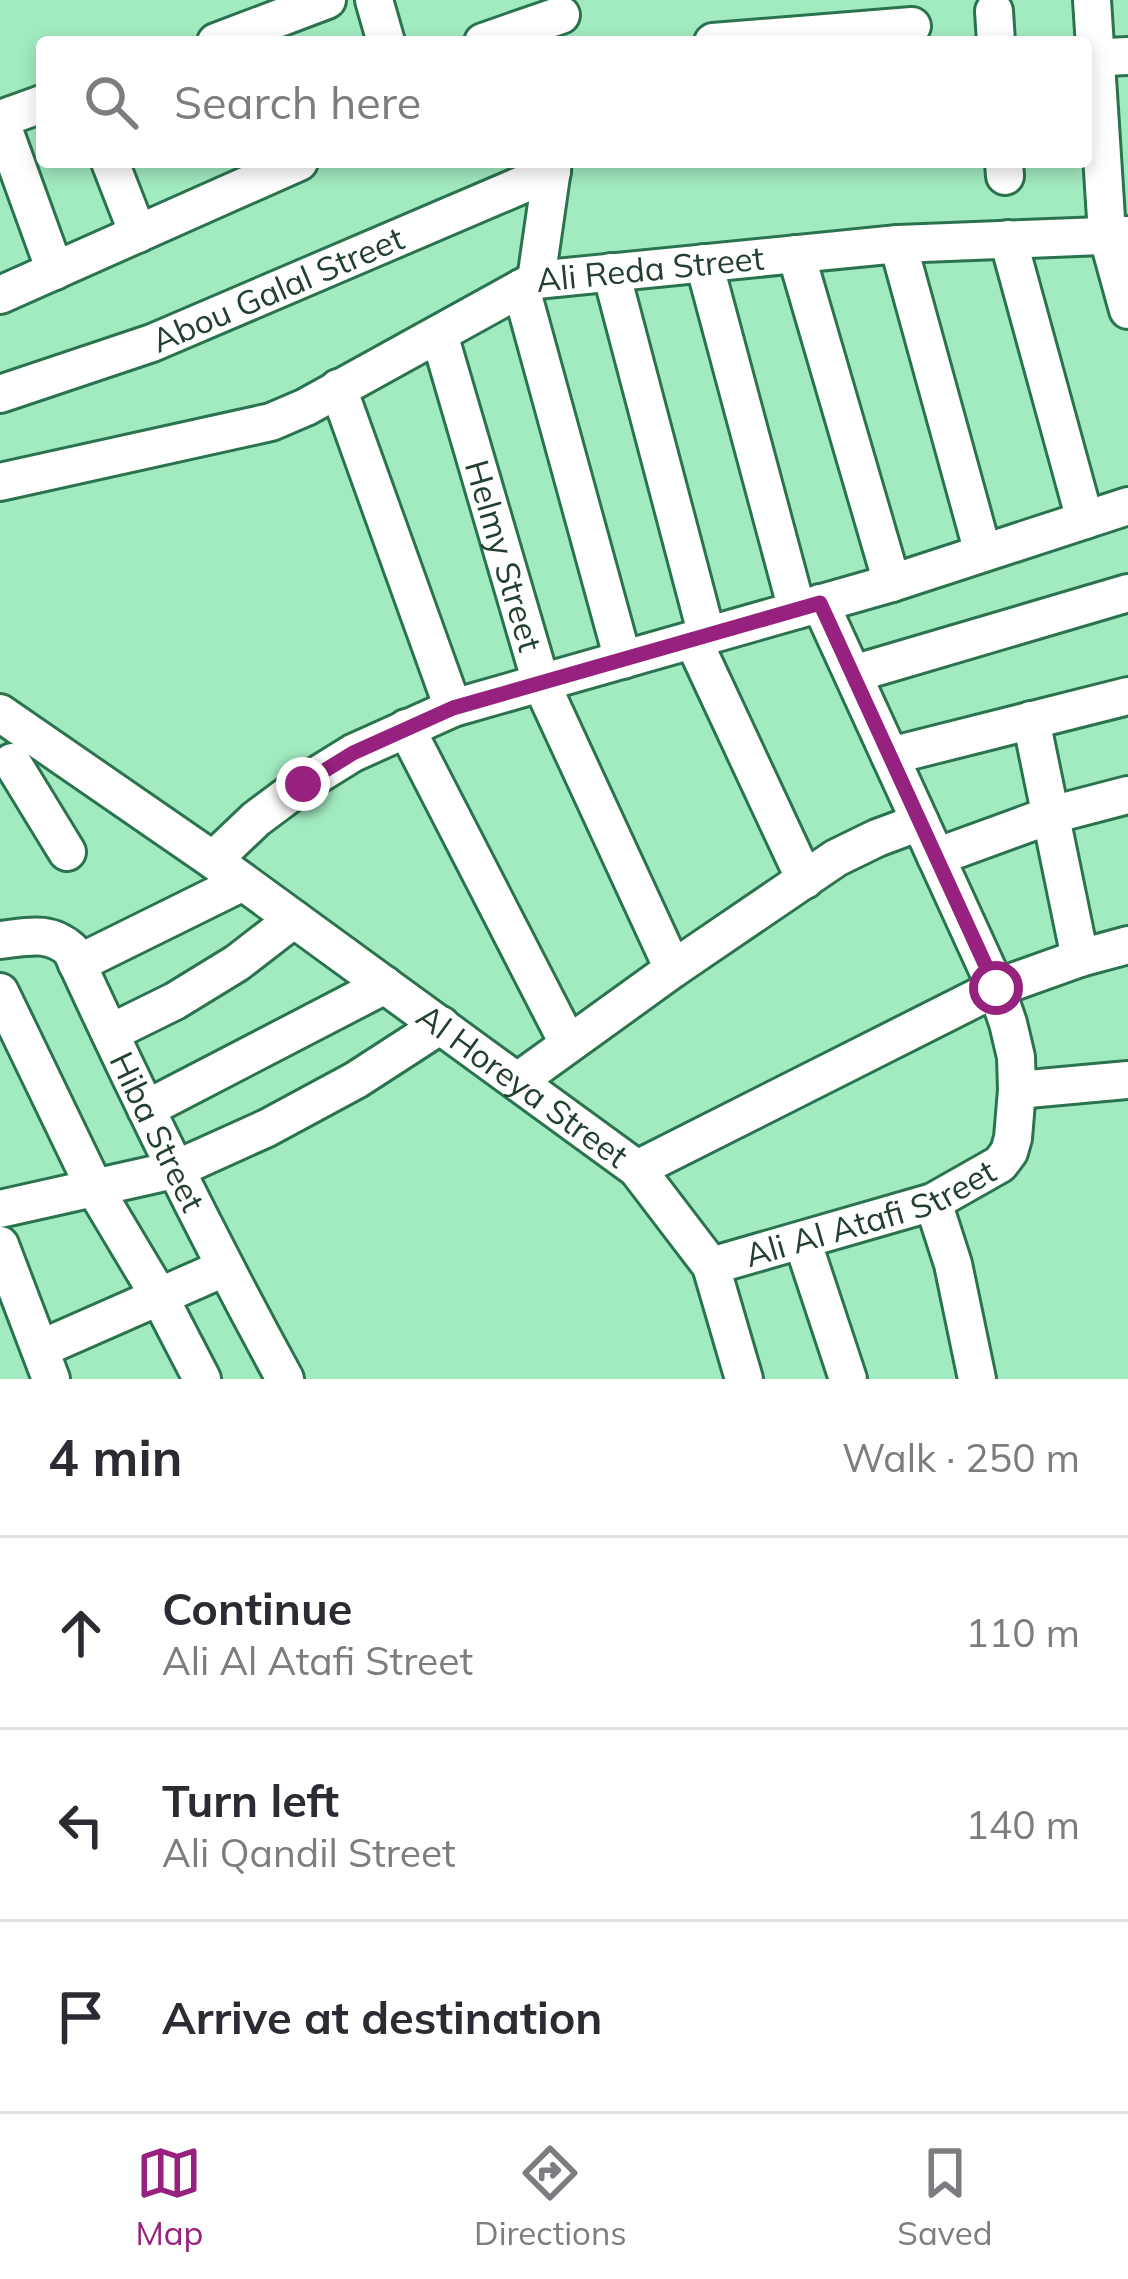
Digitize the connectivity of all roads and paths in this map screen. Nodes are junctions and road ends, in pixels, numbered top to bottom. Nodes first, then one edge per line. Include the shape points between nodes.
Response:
1 (327, 0) edge
2 (374, 0) edge
3 (1092, 0) edge
4 (562, 19) edge
5 (912, 24) edge
6 (279, 31) edge
7 (384, 36) edge
8 (504, 36) edge
9 (779, 36) edge
10 (1103, 57) edge
11 (36, 106) edge
12 (0, 119) edge
13 (112, 168) edge
14 (270, 168) edge
15 (551, 168) edge
16 (553, 168) edge
17 (226, 177) edge
18 (138, 234) junction
19 (1118, 235) edge
20 (1008, 239) junction
21 (898, 244) junction
22 (796, 254) junction
23 (704, 263) junction
24 (55, 271) junction
25 (611, 272) junction
26 (528, 284) junction
27 (0, 296) edge
28 (1128, 310) edge
29 (439, 334) junction
30 (338, 388) junction
31 (0, 394) edge
32 (0, 482) edge
33 (1128, 506) edge
34 (1085, 520) junction
35 (983, 553) junction
36 (892, 583) junction
37 (1128, 592) edge
38 (809, 607) junction
39 (700, 638) junction
40 (623, 659) junction
41 (853, 674) junction
42 (541, 683) junction
43 (1128, 696) edge
44 (453, 708) junction
45 (0, 713) edge
46 (1031, 720) junction
47 (406, 728) junction
48 (50, 749) junction
49 (890, 756) junction
50 (6, 765) edge
51 (1128, 795) edge
52 (1051, 815) junction
53 (920, 822) junction
54 (67, 852) dead end
55 (936, 857) junction
56 (228, 871) junction
57 (805, 880) junction
58 (294, 919) junction
59 (0, 940) edge
60 (1128, 945) edge
61 (1080, 958) junction
62 (77, 964) junction
63 (674, 969) junction
64 (386, 985) junction
65 (996, 988) junction
66 (0, 992) edge
67 (441, 1025) junction
68 (110, 1033) junction
69 (568, 1043) junction
70 (1128, 1080) edge
71 (518, 1081) junction
72 (1017, 1090) junction
73 (146, 1109) junction
74 (637, 1169) junction
75 (174, 1170) junction
76 (94, 1189) junction
77 (932, 1202) junction
78 (0, 1209) edge
79 (802, 1240) junction
80 (0, 1245) edge
81 (711, 1266) junction
82 (224, 1268) junction
83 (8, 1292) edge
84 (159, 1296) junction
85 (31, 1352) edge
86 (186, 1373) edge
87 (285, 1379) edge
88 (744, 1379) edge
89 (848, 1379) edge
90 (977, 1379) edge

1 - 6 street
2 - 7 street
3 - 10 street
4 - 8 street
5 - 9 street
10 - 19 street
11 - 12 street
12 - 24 street
13 - 18 street
14 - 17 street
15 - 31 street, Abou Galal Street via 152,343
16 - 26 street
17 - 18 street
18 - 24 street
19 - 20 street, Ali Reda Street
19 - 28 street
20 - 21 street, Ali Reda Street
20 - 34 street
21 - 22 street, Ali Reda Street
21 - 35 street
22 - 23 street, Ali Reda Street
22 - 36 street
23 - 25 street, Ali Reda Street
23 - 38 street, Ali Al Atafi Street
24 - 27 street
25 - 26 street, Ali Reda Street
25 - 39 street
26 - 29 street, Ali Reda Street
26 - 40 street
29 - 30 street, Ali Reda Street
29 - 42 street, Helmy Street
30 - 32 street, Ali Reda Street via 272,422
30 - 44 street
33 - 34 street
34 - 35 street
35 - 36 street
36 - 38 street
37 - 41 street
38 - 39 street
38 - 41 street, Ali Al Atafi Street
39 - 40 street
39 - 57 street
40 - 42 street
41 - 49 street, Ali Al Atafi Street
42 - 44 street
42 - 63 street, Helmy Street
43 - 46 street
44 - 47 street
45 - 48 street, Al Horeya Street
46 - 49 street
46 - 52 street
47 - 56 street via 353,753 256,819
47 - 69 street
48 - 50 street
48 - 56 street, Al Horeya Street
49 - 53 street, Ali Al Atafi Street
50 - 54 street
51 - 52 street
52 - 55 street
52 - 61 street
53 - 55 street, Ali Al Atafi Street
53 - 57 street
55 - 65 street, Ali Al Atafi Street
56 - 58 street, Al Horeya Street
56 - 62 street
57 - 63 street
58 - 64 street, Al Horeya Street
58 - 68 street via 237,963
59 - 62 street via 46,935 71,950
60 - 61 street
61 - 65 street
62 - 68 street, Hiba Street
63 - 69 street
64 - 67 street, Al Horeya Street
64 - 73 street
65 - 72 street, Ali Al Atafi Street
65 - 74 street
66 - 76 street
67 - 71 street, Al Horeya Street
67 - 75 street via 356,1080
68 - 73 street, Hiba Street
69 - 71 street
70 - 72 street
71 - 74 street, Al Horeya Street
72 - 77 street, Ali Al Atafi Street via 1009,1153
73 - 75 street, Hiba Street
74 - 81 street, Al Horeya Street
75 - 76 street
75 - 82 street, Hiba Street
76 - 78 street
76 - 84 street
77 - 79 street, Ali Al Atafi Street
77 - 90 street
79 - 81 street, Ali Al Atafi Street
79 - 89 street
80 - 83 street
81 - 88 street, Al Horeya Street
82 - 84 street
82 - 87 street, Hiba Street
83 - 85 street
84 - 85 street
84 - 86 street

